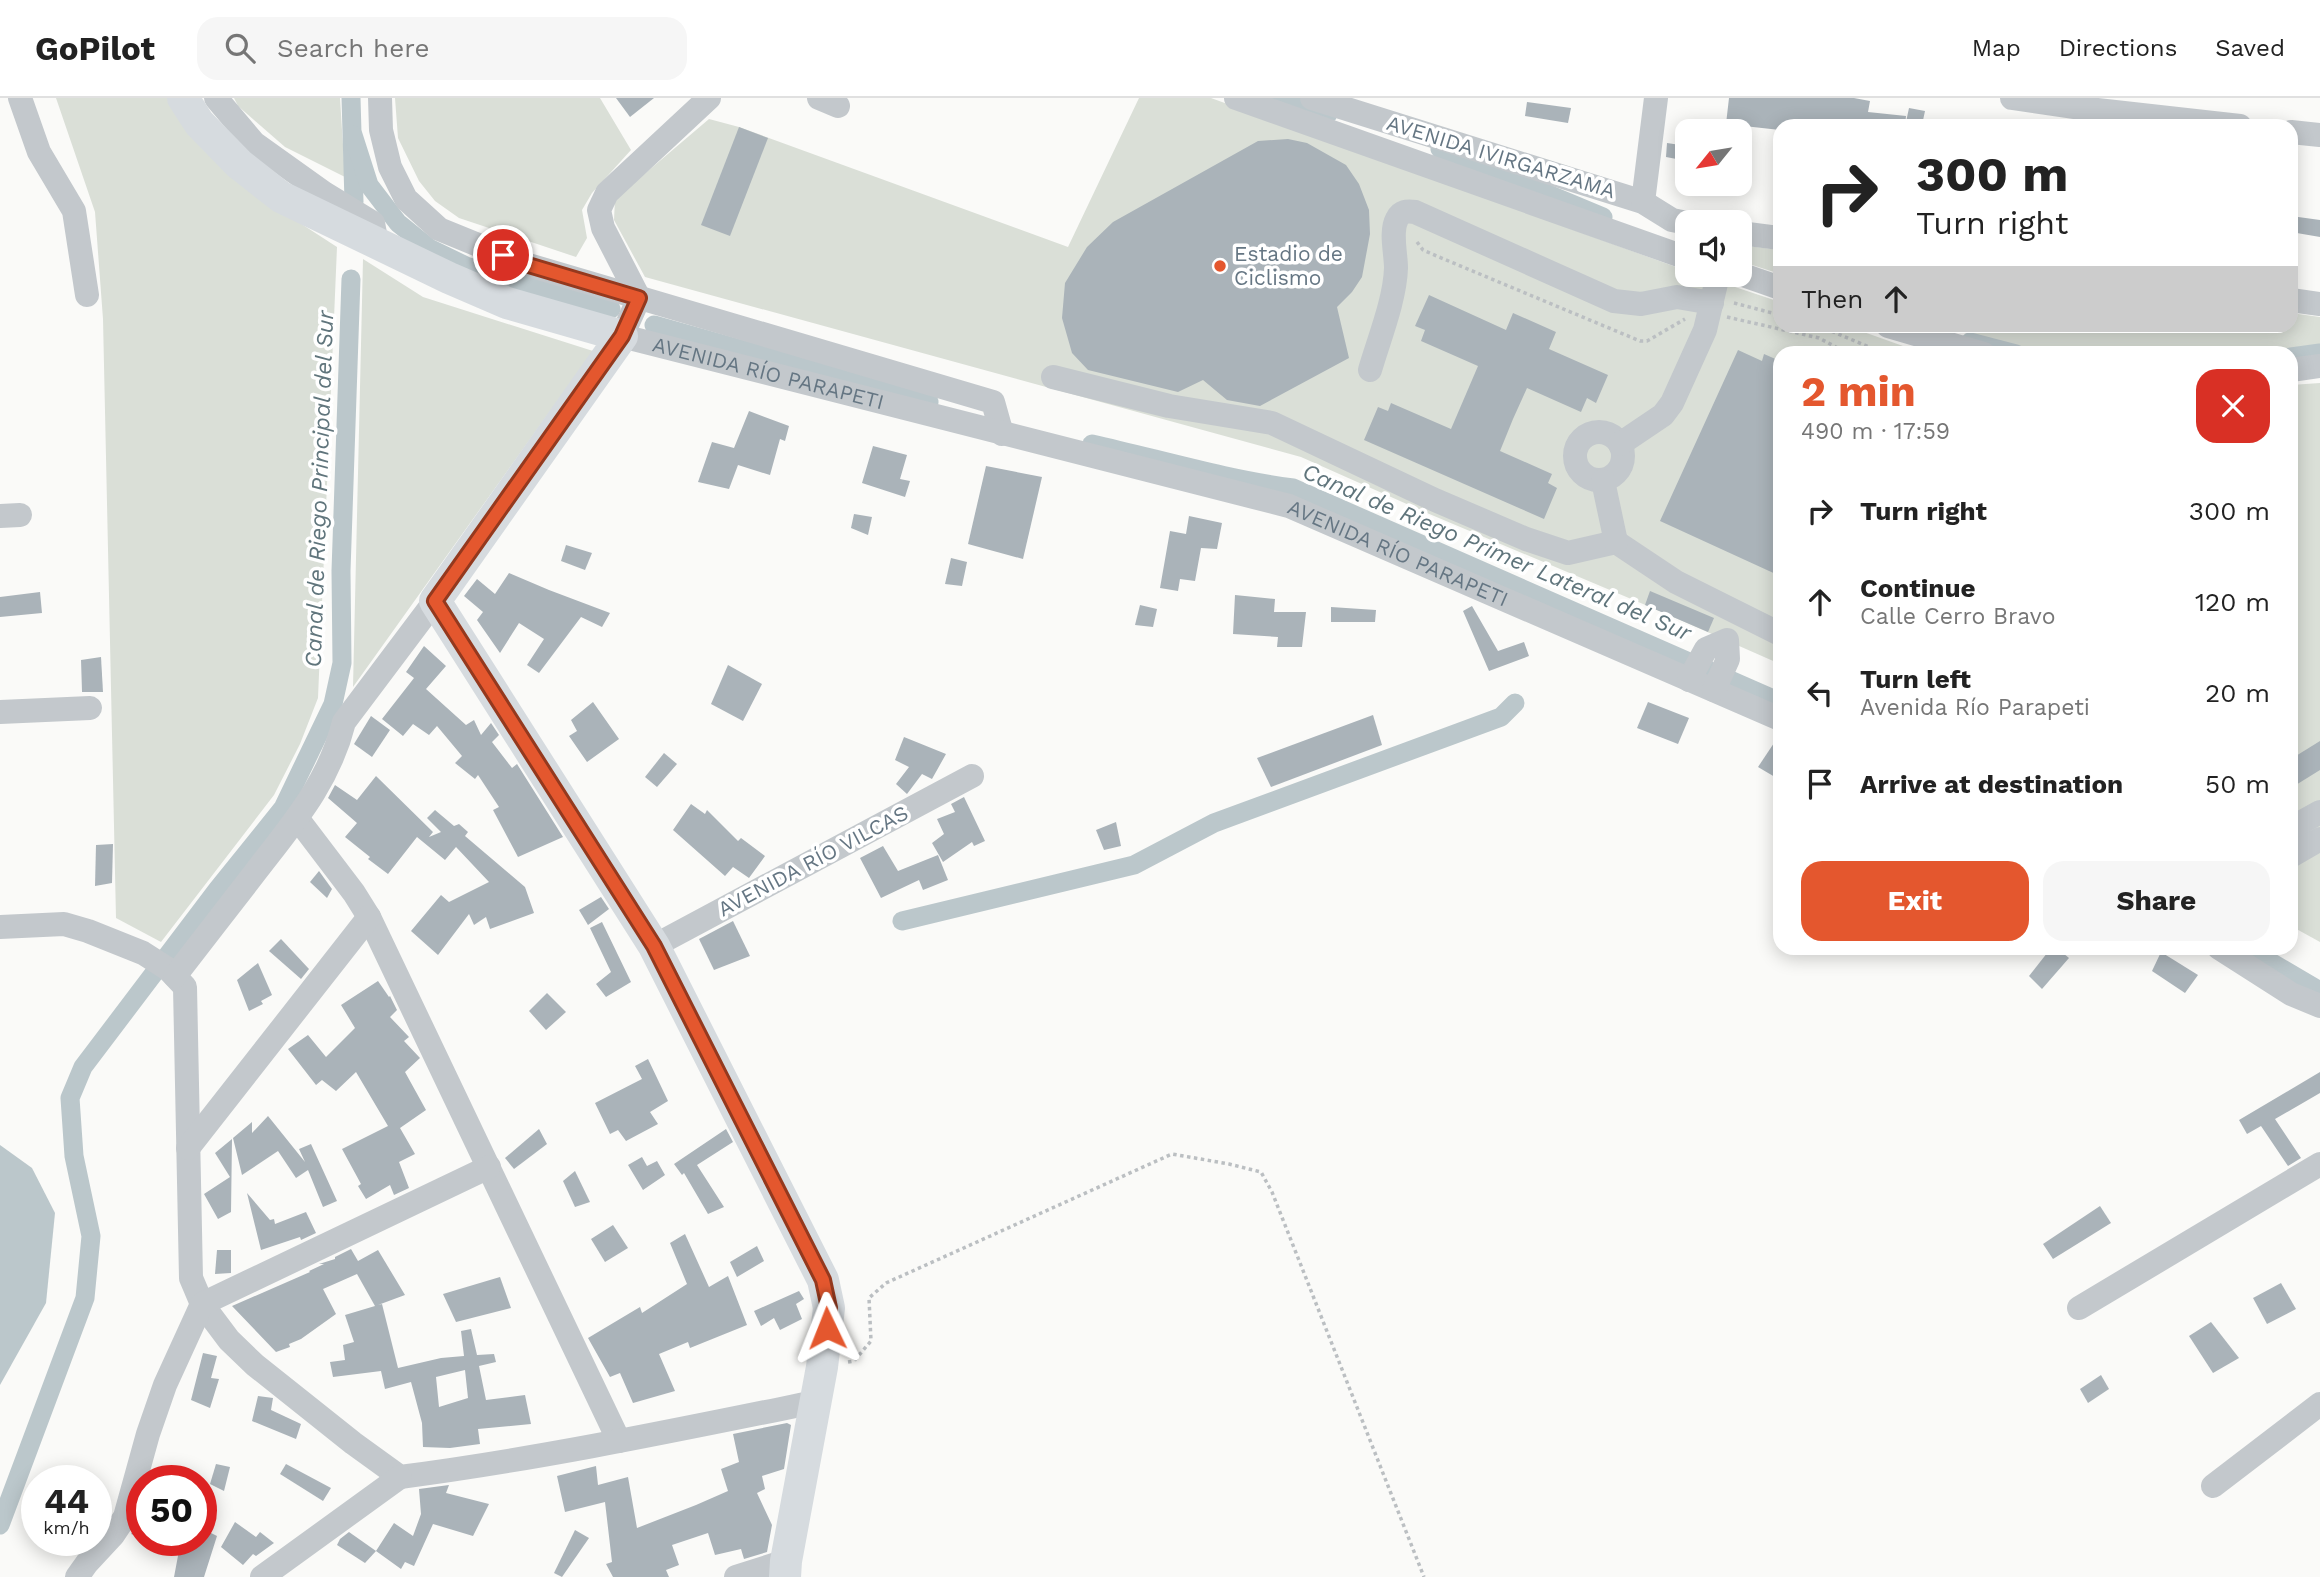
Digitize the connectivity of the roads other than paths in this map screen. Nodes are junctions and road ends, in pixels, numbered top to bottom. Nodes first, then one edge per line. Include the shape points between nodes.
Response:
1 (20, 98) edge
2 (183, 98) edge
3 (216, 98) edge
4 (380, 98) edge
5 (709, 98) edge
6 (1236, 98) edge
7 (1312, 98) edge
8 (1656, 98) edge
9 (2012, 98) edge
10 (2080, 111) edge
11 (2165, 119) edge
12 (2298, 133) edge
13 (2320, 135) edge
14 (1643, 202) junction
15 (1675, 221) edge
16 (1752, 234) edge
17 (1773, 237) edge
18 (377, 244) junction
19 (1675, 254) edge
20 (1752, 278) edge
21 (1773, 286) edge
22 (1715, 287) edge
23 (87, 295) dead end
24 (639, 298) junction
25 (2298, 301) edge
26 (2320, 304) edge
27 (1710, 310) junction
28 (1912, 333) edge
29 (622, 336) junction
30 (1957, 346) edge
31 (2320, 366) edge
32 (2298, 369) edge
33 (1370, 370) dead end
34 (1053, 377) dead end
35 (1002, 435) junction
36 (1620, 443) junction
37 (1603, 481) junction
38 (1616, 542) junction
39 (435, 601) junction
40 (1738, 614) junction
41 (1773, 631) edge
42 (1727, 640) junction
43 (1689, 680) junction
44 (1714, 690) junction
45 (90, 708) dead end
46 (0, 712) edge
47 (1773, 716) edge
48 (972, 776) dead end
49 (2320, 812) edge
50 (297, 818) junction
51 (2298, 828) edge
52 (2320, 839) edge
53 (2298, 852) edge
54 (369, 917) junction
55 (0, 927) edge
56 (654, 946) junction
57 (2230, 955) edge
58 (165, 968) junction
59 (2320, 1006) edge
60 (188, 1147) junction
61 (2320, 1164) edge
62 (489, 1167) junction
63 (202, 1304) junction
64 (2079, 1308) dead end
65 (815, 1402) junction
66 (2320, 1404) edge
67 (619, 1441) junction
68 (400, 1477) junction
69 (2213, 1486) dead end
70 (785, 1569) edge
71 (266, 1575) edge
72 (77, 1577) edge
73 (736, 1577) edge

1 - 23 street via 39,152 74,211
2 - 18 main road, AVENIDA RÍO PARAPETI via 239,164 281,197
3 - 18 street via 254,143 373,223
4 - 24 street, AVENIDA RÍO PARAPETI via 381,130 390,167 407,199 439,229 525,264
5 - 24 street via 607,193 599,210 603,228
6 - 19 street
7 - 14 street, AVENIDA IVIRGARZAMA
8 - 14 street
9 - 10 street
10 - 11 street
12 - 13 street
14 - 15 street, AVENIDA IVIRGARZAMA
16 - 17 street
18 - 29 main road, AVENIDA RÍO PARAPETI via 507,303
20 - 21 street
22 - 27 street
24 - 29 street
24 - 35 street, AVENIDA RÍO PARAPETI via 993,402
25 - 26 street
27 - 33 street via 1677,297 1641,304 1614,300 1405,211 1394,225 1396,271
27 - 36 street via 1672,403 1663,415
28 - 30 street
29 - 35 street, AVENIDA RÍO PARAPETI
29 - 39 main road
31 - 32 street
34 - 38 street via 1169,406 1272,424 1435,500 1568,553
35 - 43 street, AVENIDA RÍO PARAPETI via 1289,506
36 - 37 street via 1621,468
36 - 37 street via 1599,432 1578,444 1578,468 1589,479
37 - 38 street
38 - 40 street via 1676,582
39 - 50 street via 344,722 327,772
39 - 56 main road
40 - 41 street
40 - 42 street
42 - 43 street via 1706,649
42 - 44 street via 1728,659
43 - 44 street, AVENIDA RÍO PARAPETI
44 - 47 street, AVENIDA RÍO PARAPETI
45 - 46 street
48 - 56 street, AVENIDA RÍO VILCAS
49 - 51 street
50 - 54 street
50 - 58 street
52 - 53 street
54 - 60 street
54 - 62 street
55 - 58 street via 64,924 143,953
56 - 65 main road via 823,1280 829,1308
57 - 59 street via 2291,994
58 - 60 street via 185,987
60 - 63 street via 191,1278
61 - 64 street
62 - 63 street
62 - 67 street
63 - 68 street via 255,1365
63 - 72 street via 165,1385 125,1517
65 - 67 street
65 - 70 main road
66 - 69 street
67 - 68 street
68 - 71 street
70 - 73 street

